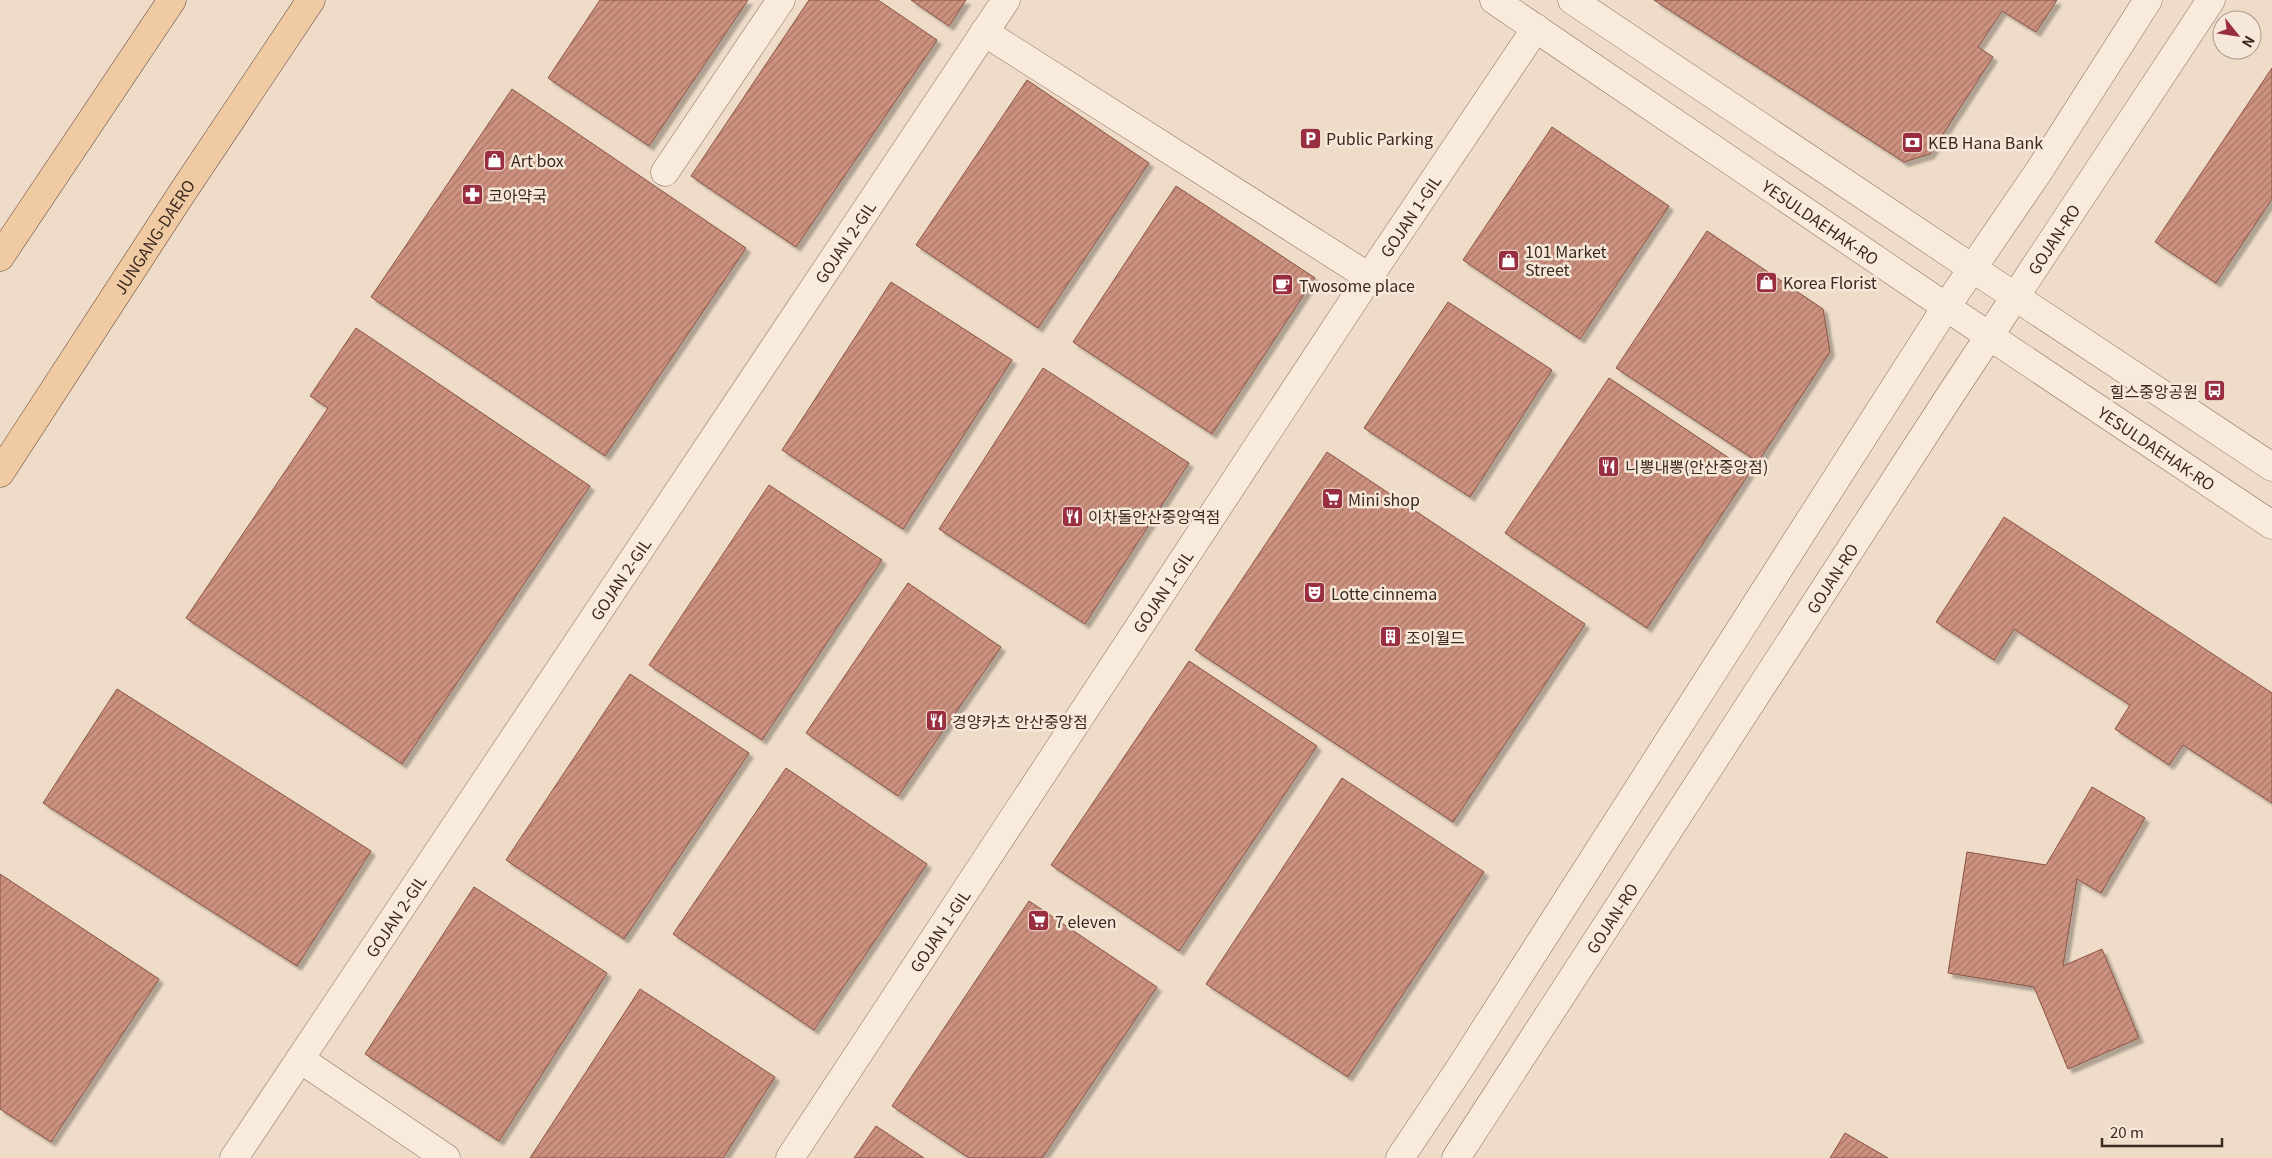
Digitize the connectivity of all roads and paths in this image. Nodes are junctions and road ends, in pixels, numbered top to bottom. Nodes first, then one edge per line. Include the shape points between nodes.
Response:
1 (172, 0) edge
2 (311, 0) edge
3 (781, 0) edge
4 (1006, 0) edge
5 (1494, 0) edge
6 (1572, 0) edge
7 (2148, 0) edge
8 (2211, 0) edge
9 (1536, 28) junction
10 (984, 32) junction
11 (665, 172) dead end
12 (0, 257) edge
13 (1972, 268) junction
14 (1369, 277) junction
15 (2016, 296) junction
16 (1946, 308) junction
17 (1990, 336) junction
18 (2272, 467) edge
19 (0, 473) edge
20 (2272, 525) edge
21 (300, 1059) junction
22 (234, 1158) edge
23 (446, 1158) edge
24 (790, 1158) edge
25 (1400, 1158) edge
26 (1456, 1158) edge

1 - 12 main road
2 - 19 main road, JUNGANG-DAERO
3 - 11 street
4 - 10 street, GOJAN 2-GIL
5 - 9 street, YESULDAEHAK-RO
6 - 13 street
7 - 13 street via 2039,171
8 - 15 street, GOJAN-RO
9 - 14 street, GOJAN 1-GIL
9 - 16 street, YESULDAEHAK-RO
10 - 14 street
10 - 21 street, GOJAN 2-GIL
13 - 15 street
13 - 16 street
14 - 24 street, GOJAN 1-GIL
15 - 17 street, GOJAN-RO
15 - 18 street
16 - 17 street, YESULDAEHAK-RO
16 - 25 street
17 - 20 street, YESULDAEHAK-RO
17 - 26 street, GOJAN-RO
21 - 22 street, GOJAN 2-GIL
21 - 23 street

